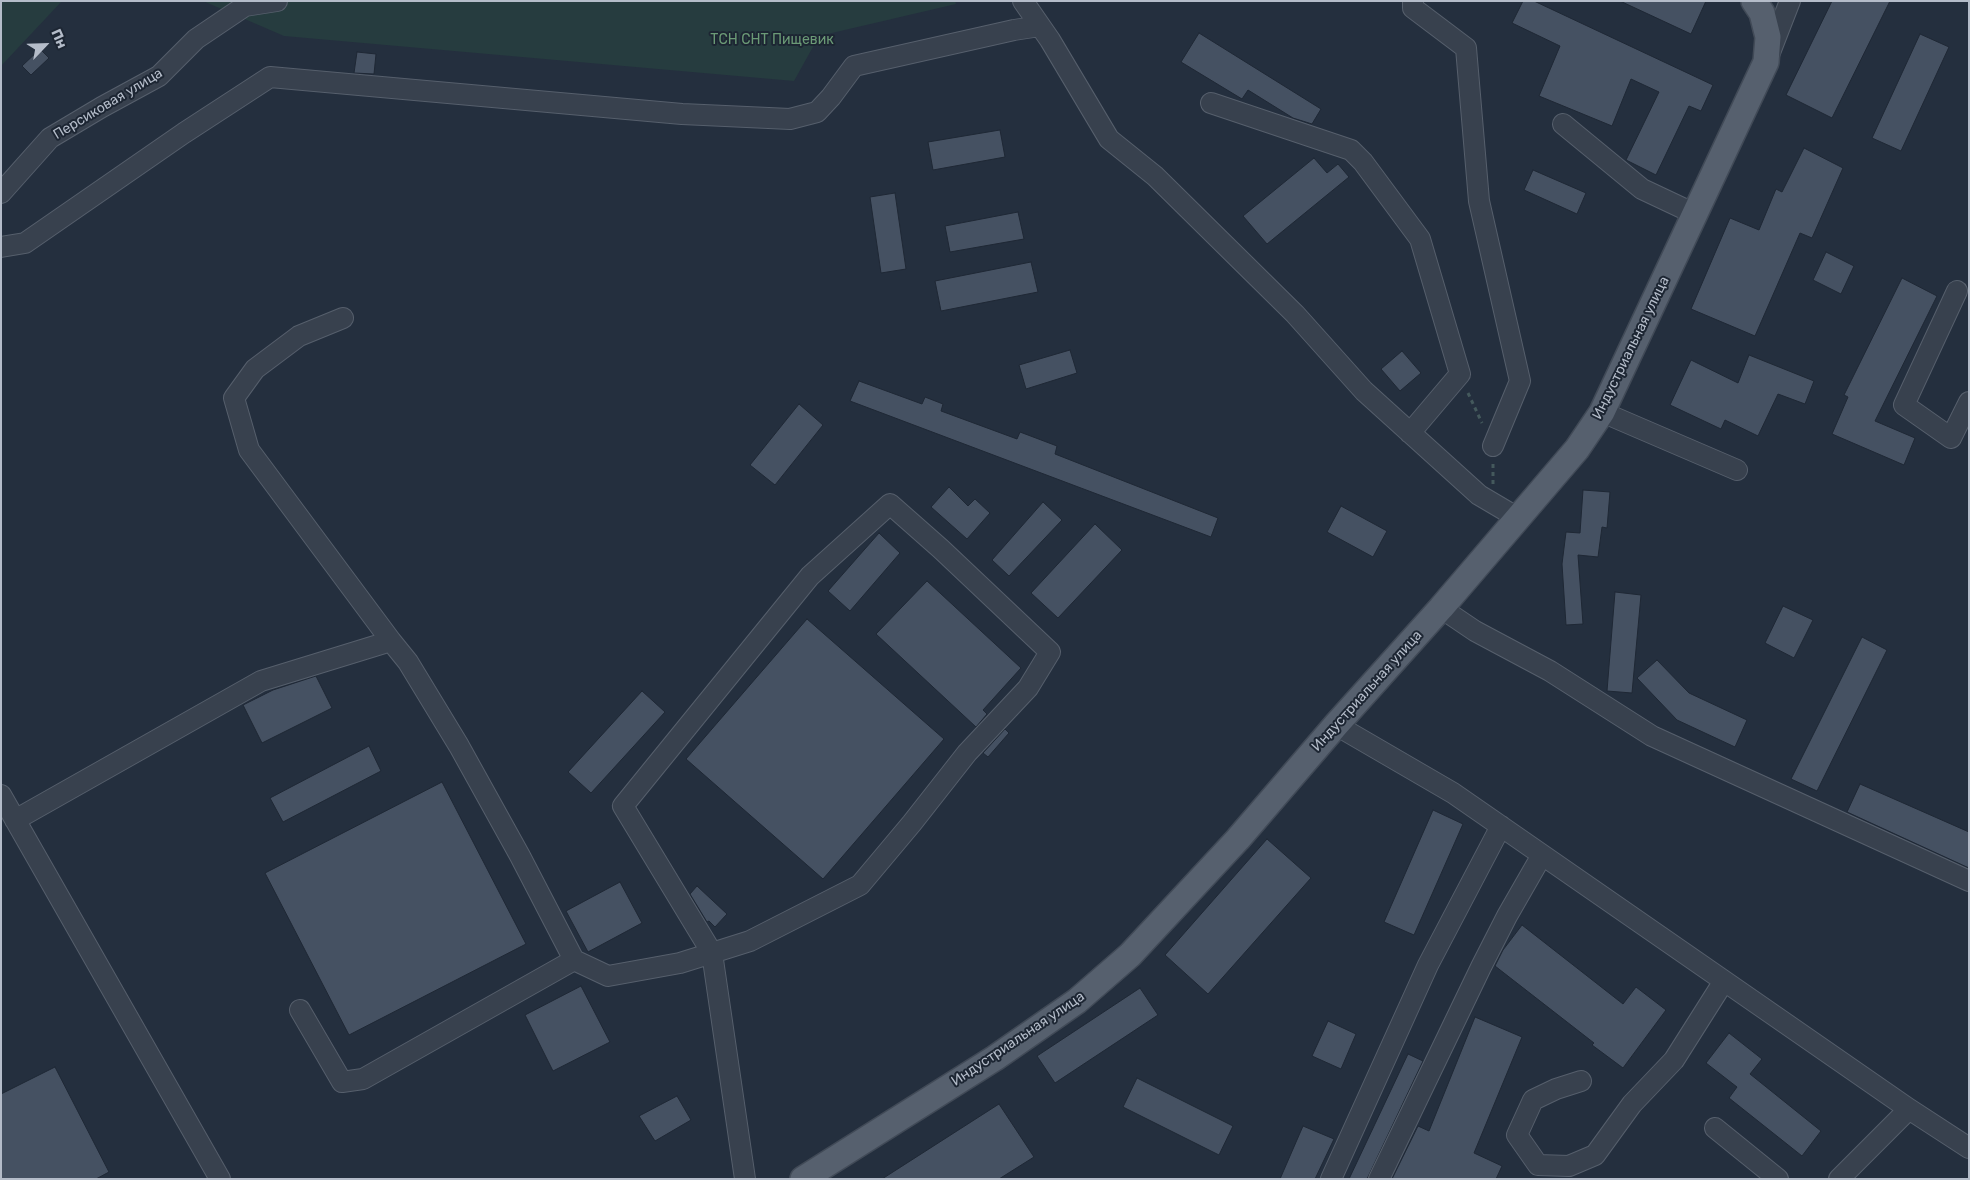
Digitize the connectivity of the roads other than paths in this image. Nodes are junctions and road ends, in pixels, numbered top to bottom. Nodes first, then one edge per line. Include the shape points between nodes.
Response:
1 (277, 1) edge
2 (1023, 1) edge
3 (1413, 1) edge
4 (1754, 1) edge
5 (1790, 1) edge
6 (245, 3) edge
7 (1040, 26) junction
8 (1766, 62) junction
9 (1211, 103) dead end
10 (1563, 124) dead end
11 (1, 193) edge
12 (1695, 214) junction
13 (1, 247) edge
14 (1957, 291) dead end
15 (344, 318) dead end
16 (1969, 402) edge
17 (1602, 412) junction
18 (1410, 433) junction
19 (1493, 446) dead end
20 (1737, 470) dead end
21 (1518, 518) junction
22 (1441, 608) junction
23 (391, 641) junction
24 (1336, 725) junction
25 (1, 795) edge
26 (15, 820) junction
27 (1501, 826) junction
28 (1542, 855) junction
29 (1969, 881) edge
30 (712, 953) junction
31 (574, 960) junction
32 (1724, 981) junction
33 (300, 1010) dead end
34 (1581, 1081) dead end
35 (1909, 1109) junction
36 (1715, 1128) dead end
37 (1969, 1148) edge
38 (220, 1179) edge
39 (746, 1179) edge
40 (803, 1179) edge
41 (1331, 1179) edge
42 (1379, 1179) edge
43 (1778, 1179) edge
44 (1839, 1179) edge

1 - 6 street, Персиковая улица
2 - 7 street
3 - 19 street via 1412,8 1466,48 1479,201 1520,381
4 - 8 main road via 1762,13 1768,37
5 - 8 street
6 - 11 street, Персиковая улица via 196,39 159,76 50,138
7 - 13 street via 854,66 817,112 790,119 682,114 270,78 25,243
7 - 18 street via 1109,139 1155,176 1295,314 1364,392
8 - 12 main road, Индустриальная улица
9 - 18 street via 1351,150 1420,239 1460,374
10 - 12 street via 1642,189
12 - 17 main road, Индустриальная улица
14 - 16 street via 1904,405 1951,438
15 - 23 street via 299,336 255,369 234,398 249,450
17 - 20 street
17 - 21 main road, Индустриальная улица via 1577,449
18 - 21 street via 1479,495
21 - 22 main road, Индустриальная улица
22 - 24 main road, Индустриальная улица
22 - 29 street via 1475,631 1550,671 1652,736
23 - 26 street via 261,681
23 - 31 street via 408,662 459,746
24 - 27 street via 1453,793
24 - 40 main road, Индустриальная улица via 1238,839 1130,955 1077,1001 995,1058
25 - 26 street
26 - 38 street
27 - 28 street
27 - 41 street via 1428,965
28 - 32 street
28 - 42 street via 1486,957
30 - 30 street via 750,941 860,885 967,754 1028,688 1050,652 890,504 810,576 623,806
30 - 31 street via 680,964 608,976
30 - 39 street
31 - 33 street via 363,1079 342,1082
32 - 34 street via 1674,1060 1632,1104 1595,1154 1569,1166 1538,1165 1516,1135 1533,1100
32 - 35 street
35 - 37 street
35 - 44 street
36 - 43 street

